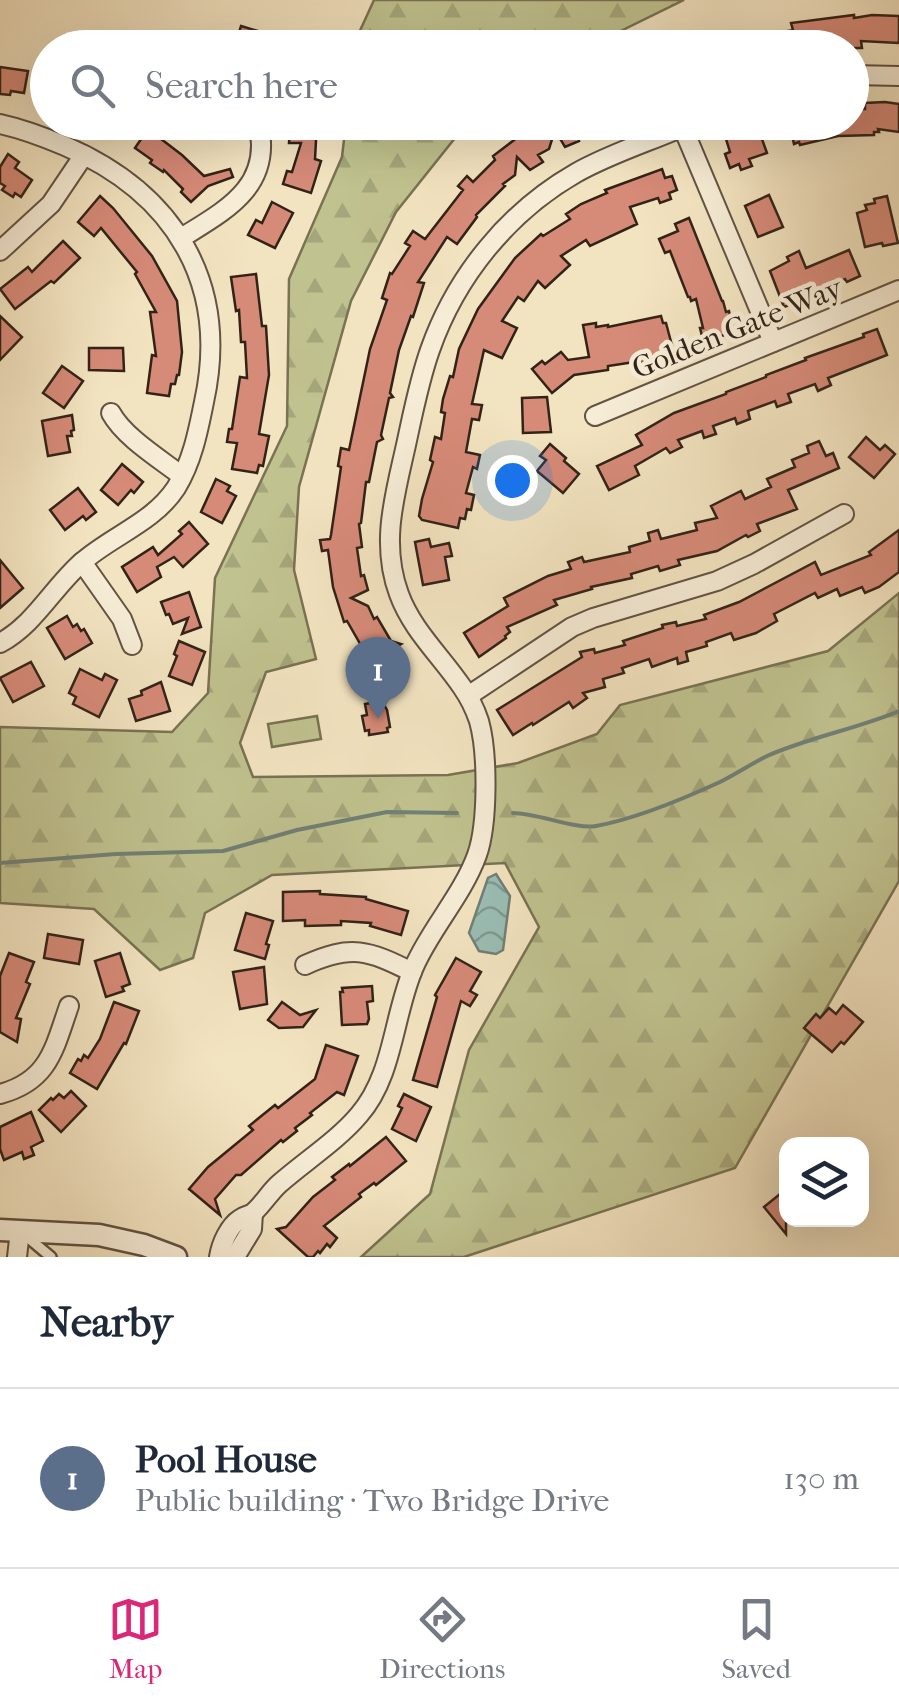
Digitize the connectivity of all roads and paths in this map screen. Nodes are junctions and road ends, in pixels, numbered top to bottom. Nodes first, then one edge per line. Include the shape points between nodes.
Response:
1 (869, 75) edge
2 (899, 76) edge
3 (0, 124) edge
4 (30, 133) edge
5 (51, 140) edge
6 (261, 140) edge
7 (652, 140) edge
8 (694, 140) edge
9 (84, 154) junction
10 (181, 238) junction
11 (0, 251) edge
12 (899, 290) edge
13 (773, 342) junction
14 (111, 412) dead end
15 (595, 416) dead end
16 (182, 476) junction
17 (844, 514) dead end
18 (82, 562) junction
19 (0, 643) edge
20 (132, 646) dead end
21 (468, 696) junction
22 (305, 965) dead end
23 (412, 972) junction
24 (69, 1006) dead end
25 (0, 1094) edge
26 (253, 1213) junction
27 (10, 1231) edge
28 (17, 1257) edge
29 (52, 1257) edge
30 (176, 1257) edge
31 (219, 1257) edge
32 (234, 1257) edge

1 - 2 street
3 - 4 street
5 - 9 street
6 - 10 street via 246,192
7 - 21 street via 549,190 495,238 446,310 421,377 391,515 390,554 406,611
8 - 13 street
9 - 10 street via 139,190
9 - 11 street via 51,204
10 - 16 street via 201,283 211,340 208,386
12 - 13 street, Golden Gate Way
13 - 15 street, Golden Gate Way
14 - 16 street
16 - 18 street via 152,514
17 - 21 street via 728,576 572,626
18 - 19 street
18 - 20 street via 126,626
21 - 23 street via 482,733 481,841
22 - 23 street via 358,951
23 - 26 street via 368,1104
24 - 25 street via 47,1065 35,1079
26 - 31 street via 238,1220
26 - 32 street via 252,1228
27 - 28 street
27 - 29 lane
27 - 30 street via 98,1234

